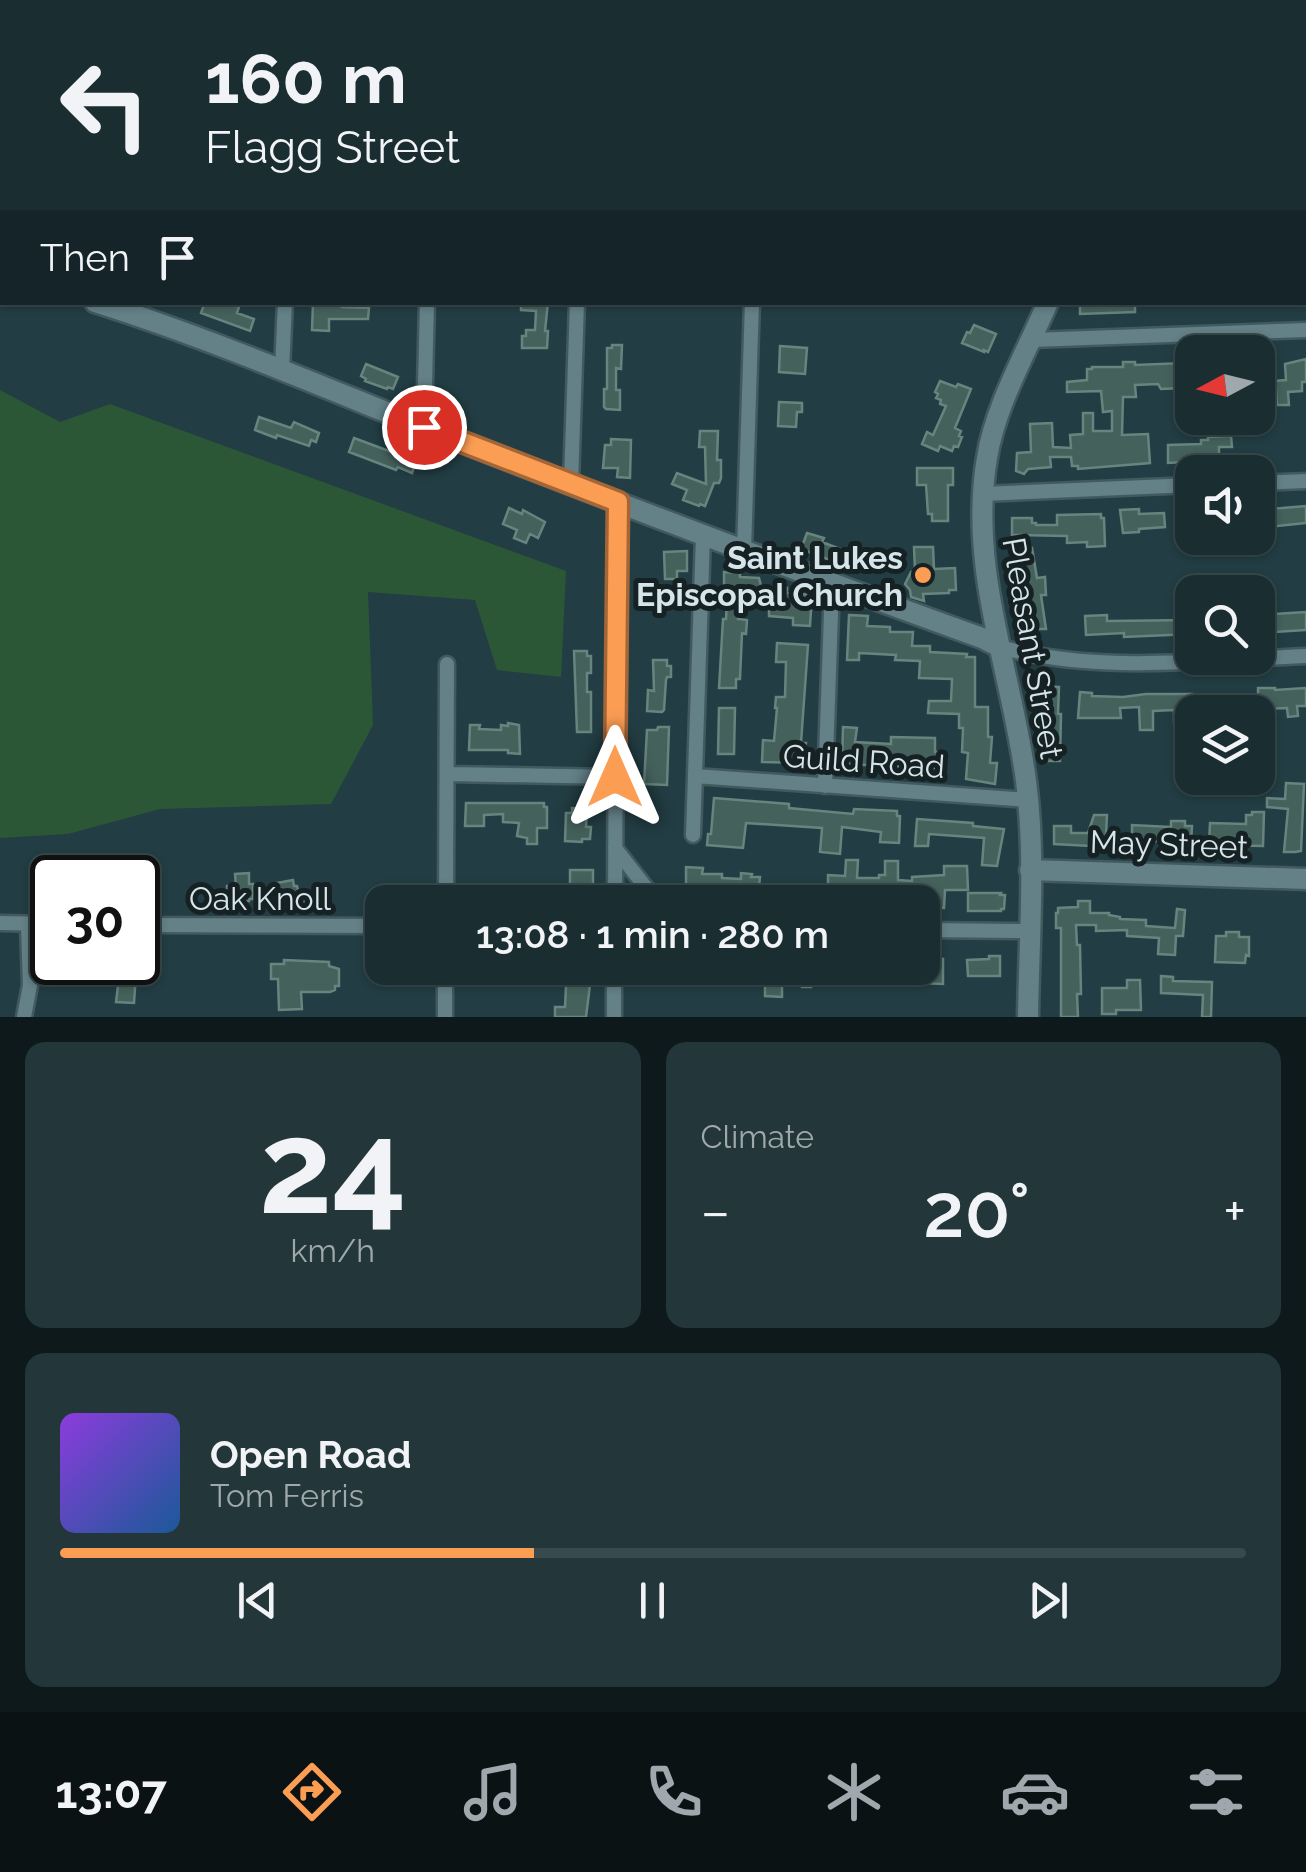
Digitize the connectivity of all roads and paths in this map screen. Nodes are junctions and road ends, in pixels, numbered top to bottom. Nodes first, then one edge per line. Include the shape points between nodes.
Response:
1 (111, 305) edge
2 (285, 305) edge
3 (428, 305) edge
4 (577, 305) edge
5 (752, 305) edge
6 (1047, 305) edge
7 (152, 313) edge
8 (1306, 330) edge
9 (1032, 340) junction
10 (282, 370) junction
11 (424, 427) junction
12 (1306, 481) edge
13 (1275, 482) edge
14 (571, 484) junction
15 (1175, 487) edge
16 (982, 494) junction
17 (618, 502) junction
18 (703, 535) junction
19 (744, 550) junction
20 (832, 584) junction
21 (1000, 647) junction
22 (1306, 656) edge
23 (447, 664) dead end
24 (447, 774) junction
25 (695, 776) junction
26 (615, 777) junction
27 (824, 786) junction
28 (1028, 800) junction
29 (693, 835) dead end
30 (615, 848) junction
31 (1030, 870) junction
32 (1306, 879) edge
33 (446, 885) edge
34 (615, 885) edge
35 (644, 885) edge
36 (0, 923) edge
37 (28, 924) joint
38 (160, 924) edge
39 (365, 926) edge
40 (940, 930) edge
41 (1029, 931) junction
42 (446, 985) edge
43 (614, 985) edge
44 (24, 1017) edge
45 (446, 1017) edge
46 (614, 1017) edge
47 (1028, 1017) edge

1 - 7 street
2 - 10 street
3 - 11 street
4 - 14 street
5 - 19 street
6 - 9 street, Pleasant Street
7 - 10 street
8 - 9 street
9 - 16 street, Pleasant Street via 989,445
10 - 11 street
11 - 14 street
12 - 13 street
14 - 17 street
15 - 16 street
16 - 21 street, Pleasant Street via 982,554
17 - 18 street
17 - 26 street
18 - 19 street
18 - 25 street
19 - 20 street
20 - 21 street
20 - 27 street
21 - 22 street via 1136,662
21 - 28 street, Pleasant Street
23 - 24 street
24 - 26 street
24 - 33 street
25 - 27 street, Guild Road
25 - 29 street
26 - 30 street
27 - 28 street, Guild Road
28 - 31 street, Pleasant Street
30 - 34 street
30 - 35 street
31 - 32 street, May Street
31 - 41 street, Pleasant Street
36 - 37 street
37 - 44 street
38 - 39 street, Oak Knoll
40 - 41 street
41 - 47 street, Pleasant Street
42 - 45 street
43 - 46 street

